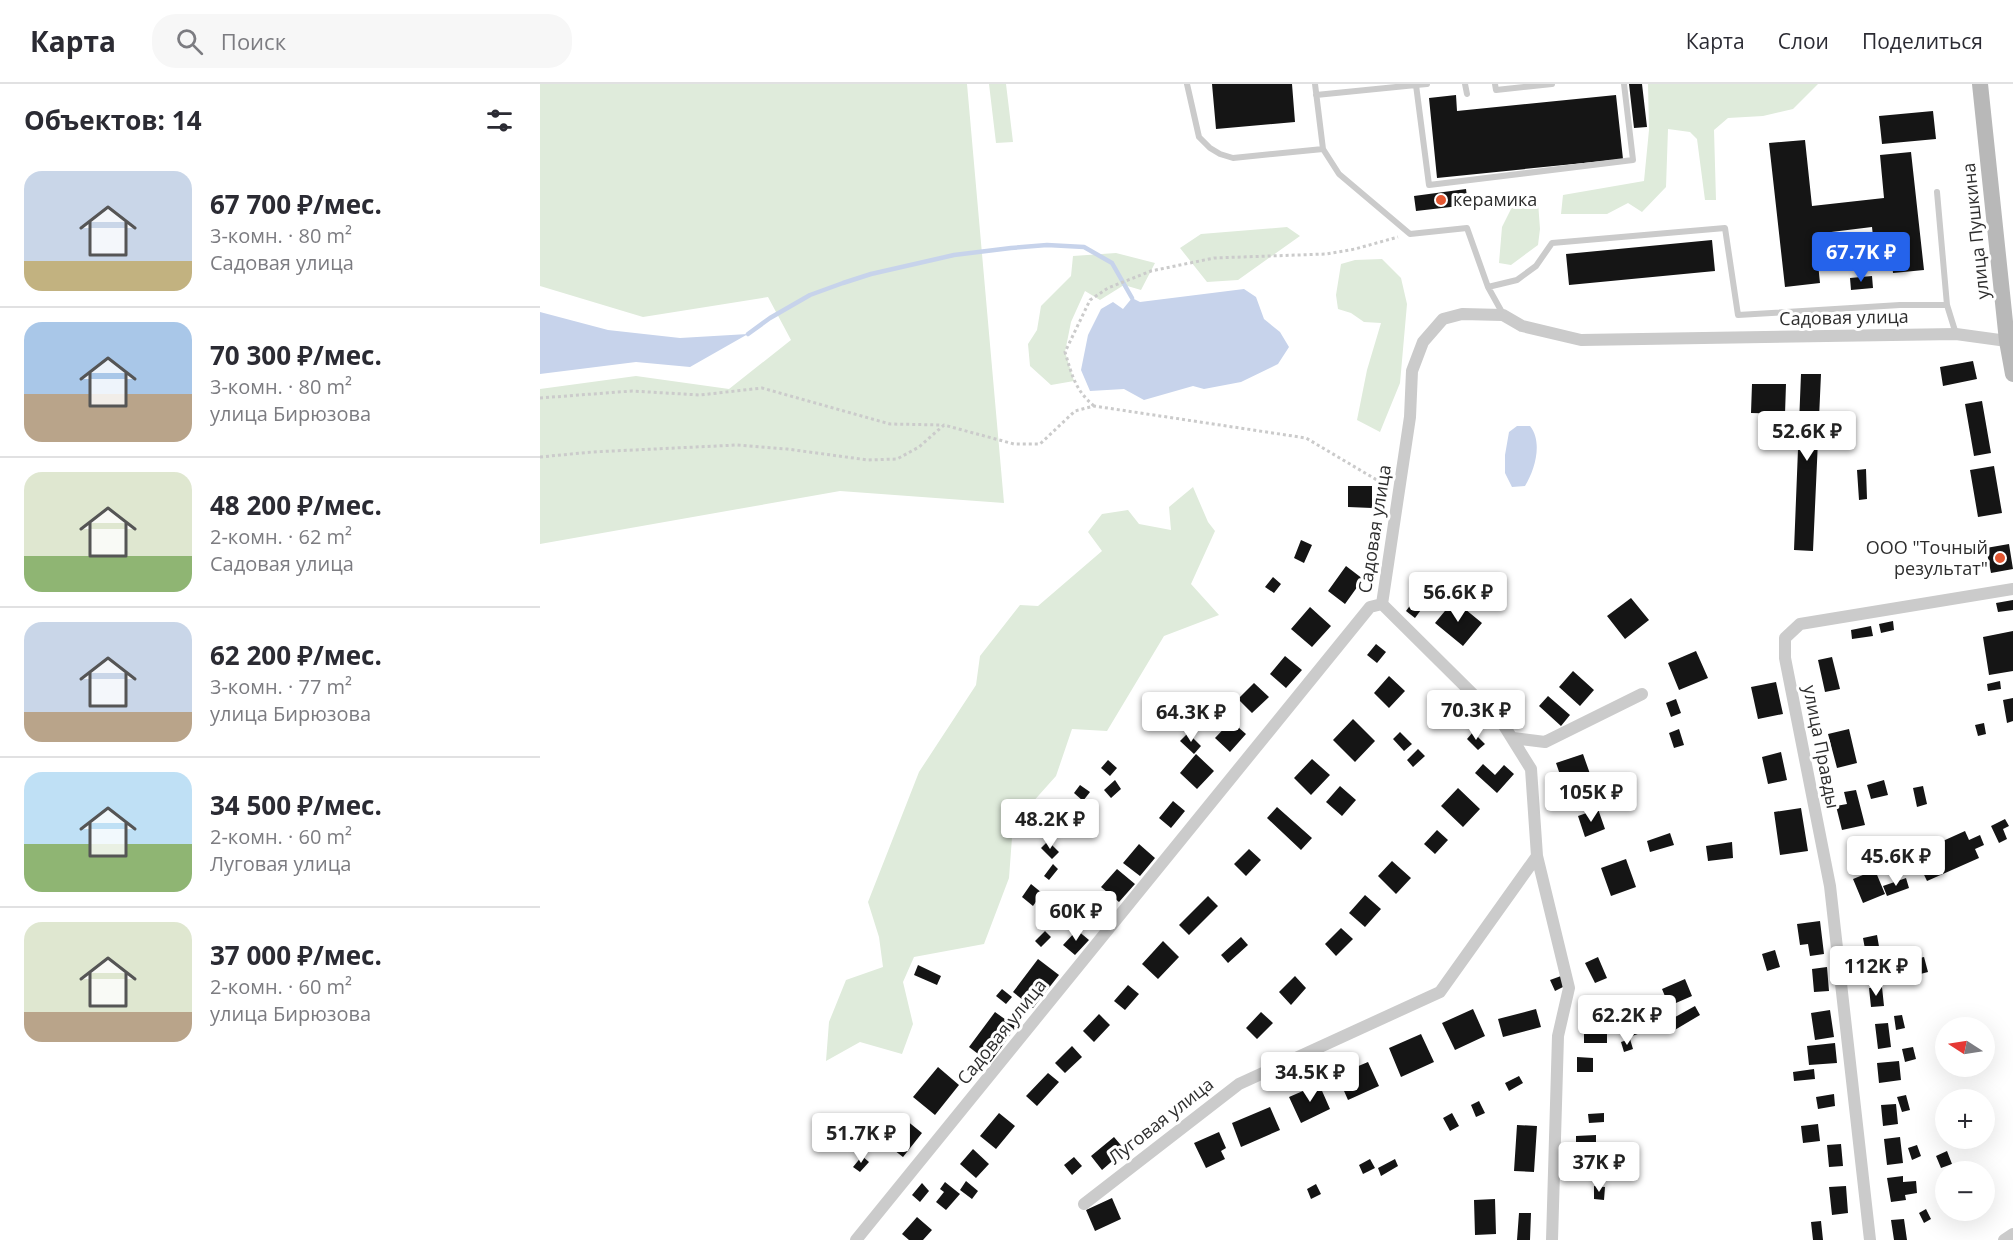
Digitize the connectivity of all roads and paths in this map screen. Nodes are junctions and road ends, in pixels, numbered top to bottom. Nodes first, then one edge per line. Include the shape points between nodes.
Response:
1 (1187, 84) edge
2 (1315, 84) edge
3 (1427, 84) edge
4 (1465, 84) edge
5 (1495, 84) edge
6 (1552, 84) edge
7 (1624, 84) edge
8 (1980, 84) edge
9 (1416, 85) edge
10 (1467, 94) dead end
11 (1316, 95) junction
12 (1323, 149) junction
13 (1937, 192) dead end
14 (1410, 234) junction
15 (1488, 287) junction
16 (1947, 305) junction
17 (1503, 315) junction
18 (1956, 334) junction
19 (2007, 341) junction
20 (2012, 366) edge
21 (540, 398) edge
22 (1094, 406) junction
23 (944, 425) junction
24 (540, 457) edge
25 (1399, 493) junction
26 (2013, 590) edge
27 (1382, 604) junction
28 (1642, 694) dead end
29 (1512, 738) junction
30 (1537, 856) junction
31 (1084, 1204) dead end
32 (2013, 1234) edge
33 (856, 1240) edge
34 (1552, 1240) edge
35 (1870, 1240) edge
36 (2004, 1240) edge

1 - 12 lane via 1199,137 1220,154 1233,158
2 - 11 lane
3 - 9 lane
4 - 10 lane
5 - 6 lane via 1496,90
7 - 9 lane via 1633,160 1429,185
8 - 19 main road, улица Пушкина
9 - 11 lane
11 - 12 lane
12 - 14 lane via 1339,174
13 - 16 lane
14 - 15 lane via 1467,228
14 - 22 path via 1326,254 1214,258 1150,271 1108,288 1090,300 1065,352 1077,387
15 - 16 lane via 1517,280 1536,266 1552,243 1725,228 1738,315
15 - 17 lane
16 - 18 lane
17 - 18 street, Садовая улица via 1522,326 1581,340
17 - 25 street, Садовая улица via 1462,314 1443,320 1423,342 1412,371
18 - 19 street, Садовая улица
19 - 20 main road, улица Пушкина
21 - 23 path via 632,391 700,395 762,388 890,424
22 - 23 path via 1075,411 1040,444 1014,444
22 - 25 path via 1306,438
23 - 24 path via 919,447 897,459 868,460 737,445
25 - 27 street, Садовая улица
26 - 35 street, улица Правды via 1800,624 1785,638 1785,658 1830,886
27 - 29 street via 1503,724
27 - 33 street, Садовая улица via 1370,607
28 - 29 street via 1545,742
29 - 30 street via 1531,769
30 - 31 street, Луговая улица via 1440,992 1239,1084
30 - 34 street via 1569,988 1558,1036
32 - 36 street

